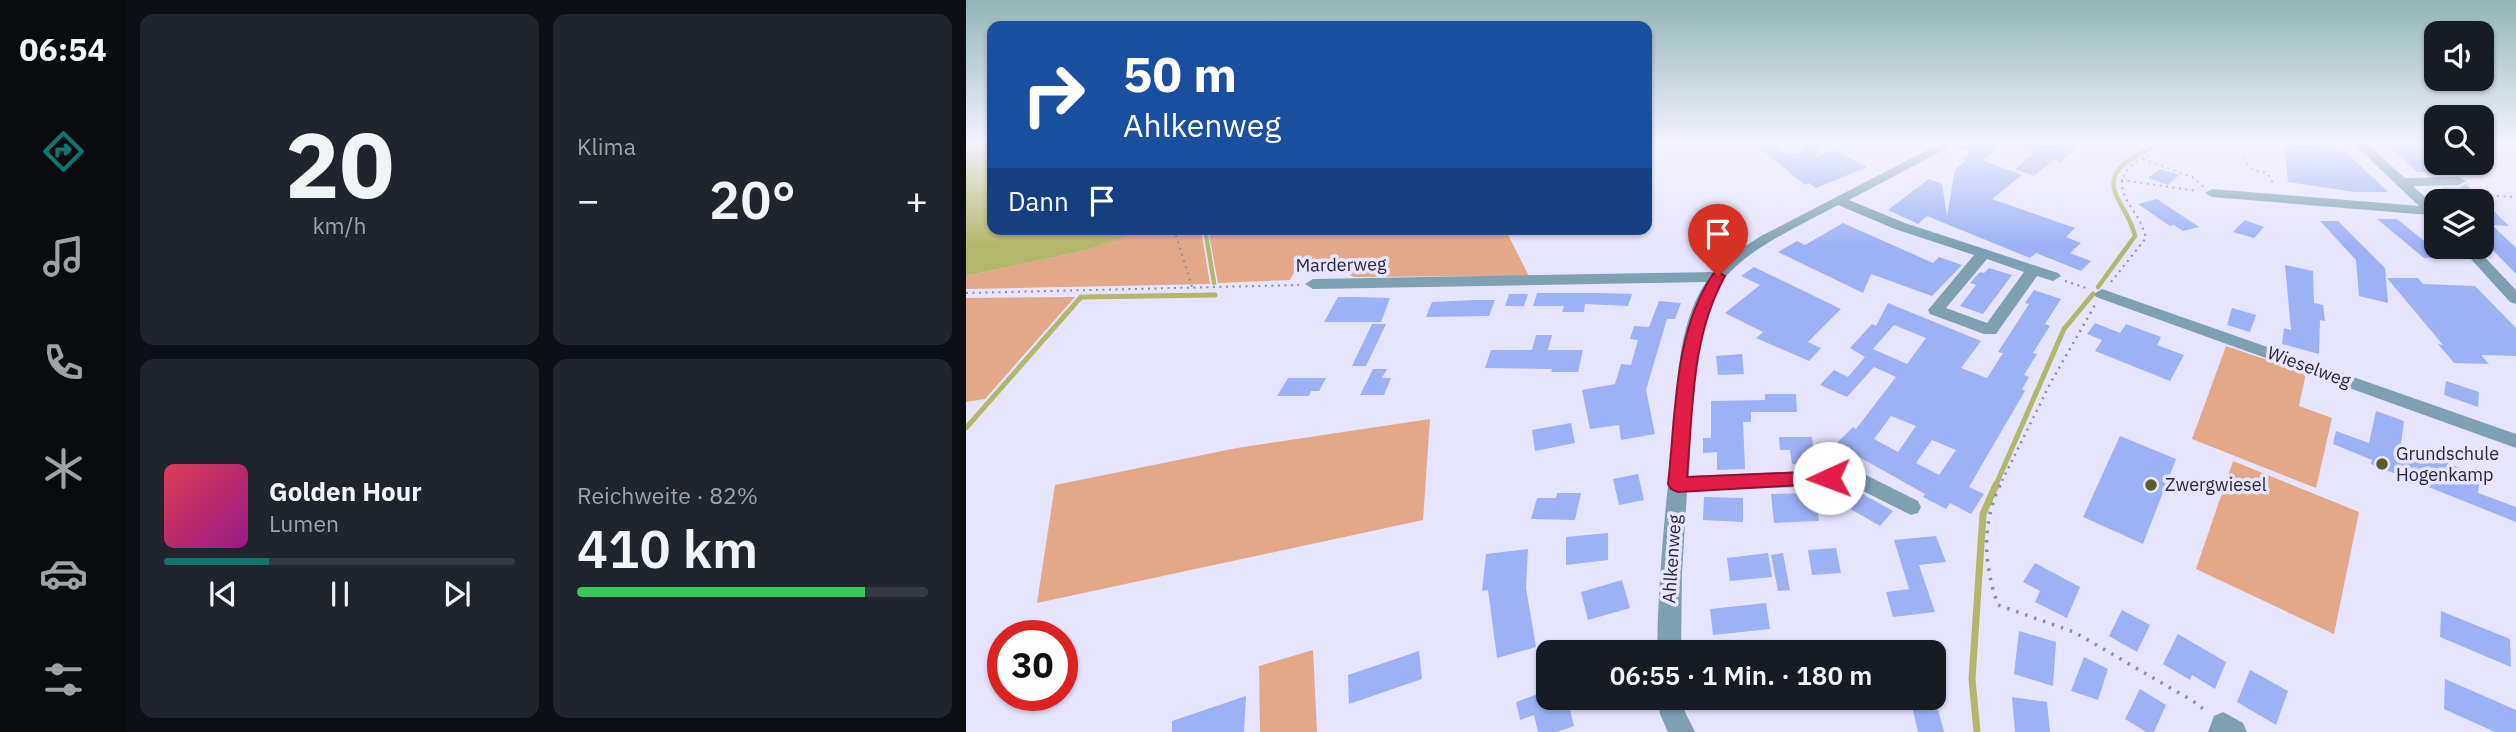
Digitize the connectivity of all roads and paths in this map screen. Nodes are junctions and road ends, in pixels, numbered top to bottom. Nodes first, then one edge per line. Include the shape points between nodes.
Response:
1 (1881, 178) edge
2 (2193, 178) edge
3 (2270, 178) edge
4 (2399, 178) edge
5 (2120, 180) joint
6 (2402, 181) junction
7 (2459, 181) dead end
8 (2212, 193) junction
9 (2494, 196) edge
10 (2516, 197) edge
11 (1838, 200) junction
12 (2283, 200) junction
13 (2424, 202) edge
14 (2424, 211) edge
15 (1176, 235) edge
16 (1983, 254) junction
17 (2478, 259) edge
18 (2032, 270) junction
19 (1718, 276) junction
20 (2053, 276) dead end
21 (1313, 285) joint
22 (1193, 290) junction
23 (966, 293) edge
24 (2102, 293) junction
25 (2516, 299) edge
26 (2516, 441) edge
27 (1678, 484) junction
28 (1912, 507) dead end
29 (1669, 640) edge
30 (1672, 710) edge
31 (2226, 730) edge
32 (1682, 732) edge

1 - 11 street, Ahlkenweg
2 - 8 path
3 - 12 path
4 - 6 street
5 - 8 path
5 - 24 path via 2122,195 2138,214 2146,238
6 - 7 street
6 - 13 street
8 - 12 street
9 - 10 path
11 - 16 street
11 - 19 street, Ahlkenweg via 1754,246
12 - 14 street
15 - 22 path
16 - 18 street
16 - 18 street via 1936,310 1990,330
17 - 25 street
18 - 20 street
19 - 21 street, Marderweg
19 - 27 street, Ahlkenweg via 1697,323 1690,355
21 - 22 path, Marderweg
22 - 23 path, Marderweg
24 - 26 street, Wieselweg
24 - 31 path via 2065,356 1990,509 1986,573 1998,605 2074,632 2193,701
27 - 28 street via 1854,477
27 - 29 street, Ahlkenweg
30 - 32 street

